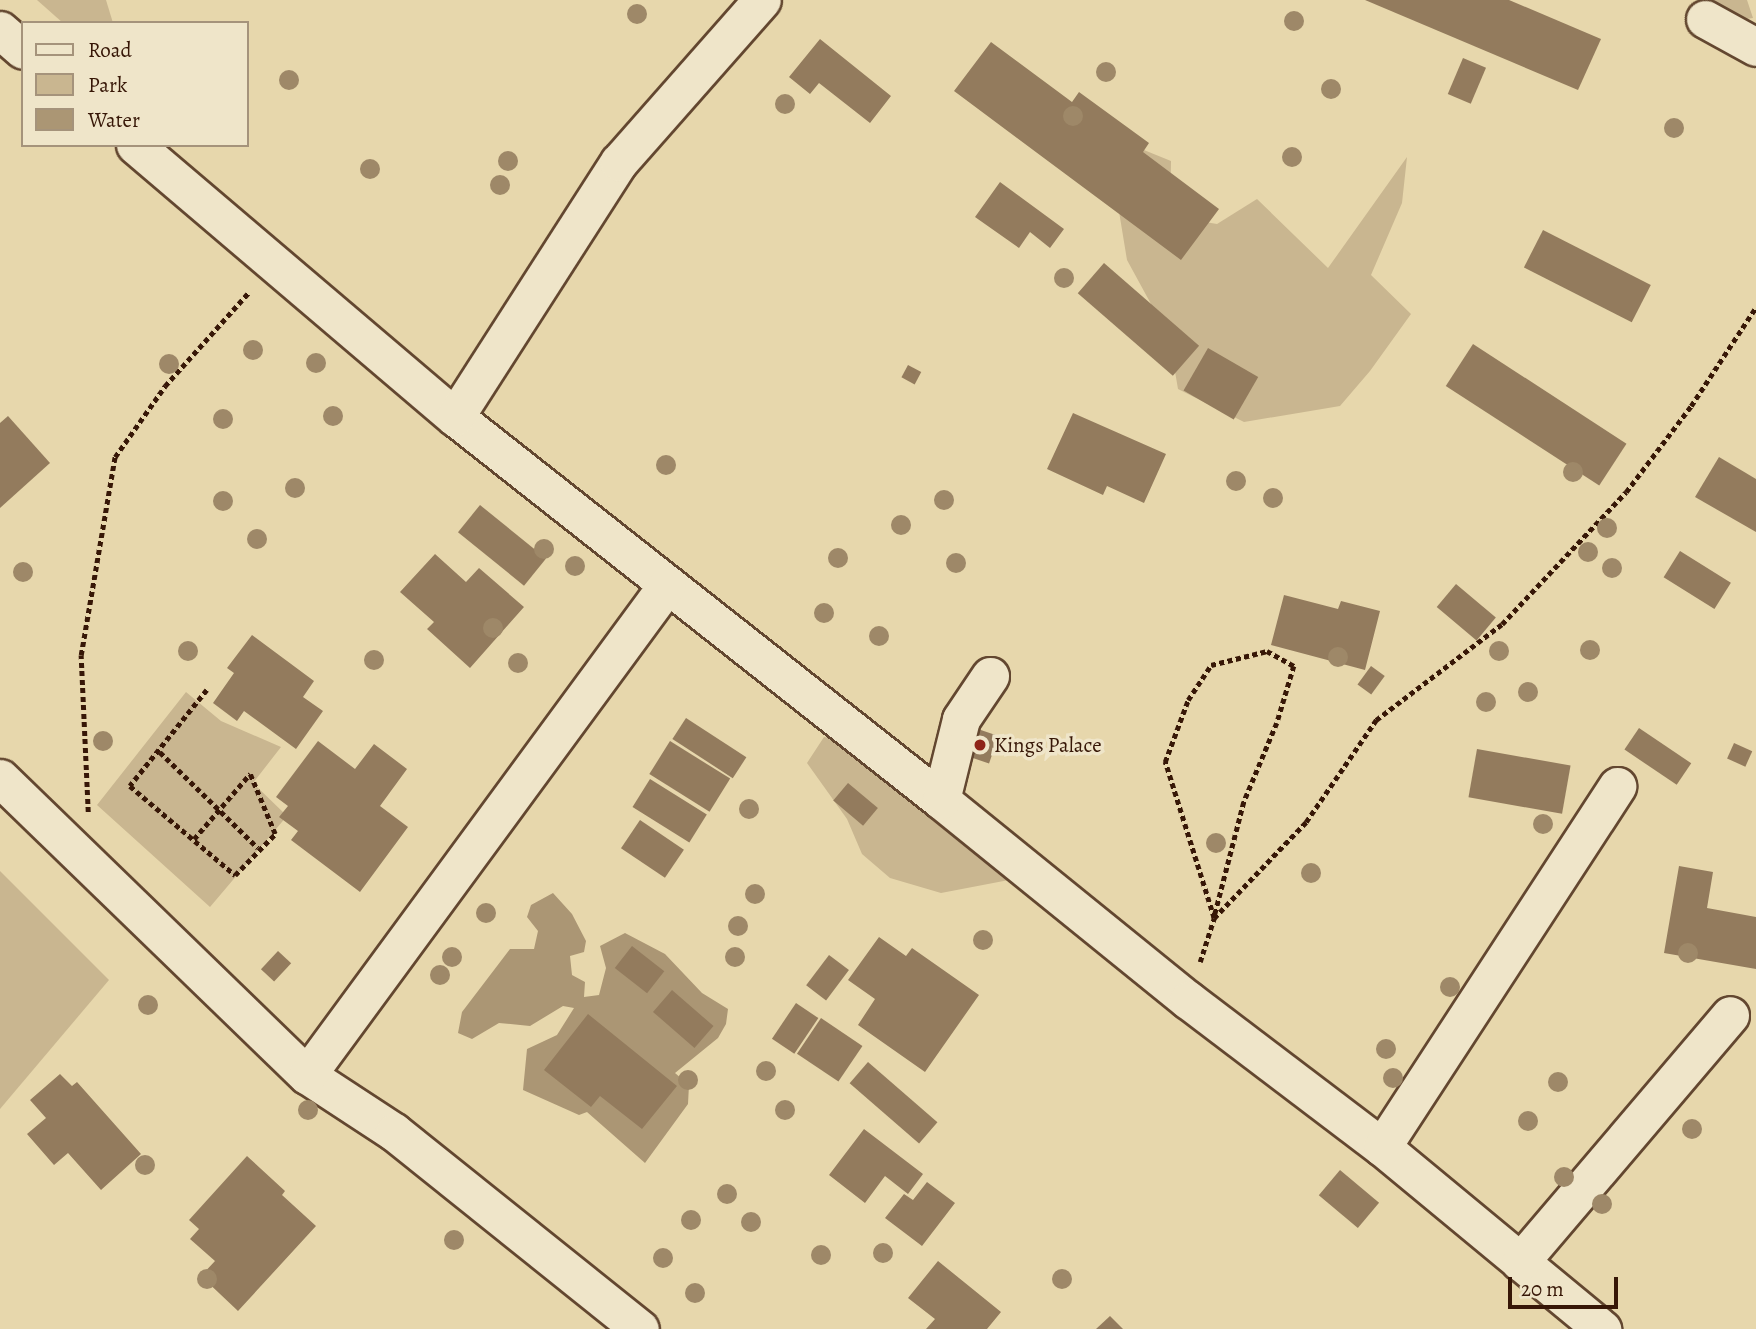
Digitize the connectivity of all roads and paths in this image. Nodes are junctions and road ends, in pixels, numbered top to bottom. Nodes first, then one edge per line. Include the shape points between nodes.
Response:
1 (762, 0) edge
2 (1705, 19) dead end
3 (0, 30) edge
4 (1756, 47) edge
5 (21, 48) edge
6 (137, 147) edge
7 (274, 264) junction
8 (1756, 307) edge
9 (455, 416) junction
10 (667, 586) junction
11 (990, 676) dead end
12 (207, 690) dead end
13 (160, 752) junction
14 (0, 778) edge
15 (1618, 786) dead end
16 (941, 800) junction
17 (219, 809) junction
18 (193, 839) junction
19 (258, 848) junction
20 (90, 866) junction
21 (1214, 918) junction
22 (1188, 1000) junction
23 (1730, 1016) dead end
24 (307, 1075) junction
25 (1382, 1147) junction
26 (1520, 1262) junction
27 (640, 1329) edge
28 (1602, 1329) edge

1 - 9 street via 619,162
2 - 4 street
3 - 5 street
6 - 7 street
7 - 9 street
7 - 20 path via 165,386 115,457 81,655
8 - 21 path via 1691,406 1626,492 1502,624 1376,720 1306,822
9 - 10 street
10 - 16 street
10 - 24 street
11 - 16 street via 961,719
12 - 13 path
13 - 17 path
13 - 18 path via 130,786
14 - 20 street
15 - 25 street
16 - 22 street
17 - 18 path
17 - 19 path
17 - 19 path via 250,774 275,834
18 - 19 path via 235,875
20 - 24 street
21 - 21 path via 1244,802 1294,666 1267,650 1211,665 1188,700 1166,762
21 - 22 path
22 - 25 street
23 - 26 street
24 - 27 street via 394,1132
25 - 26 street
26 - 28 street

